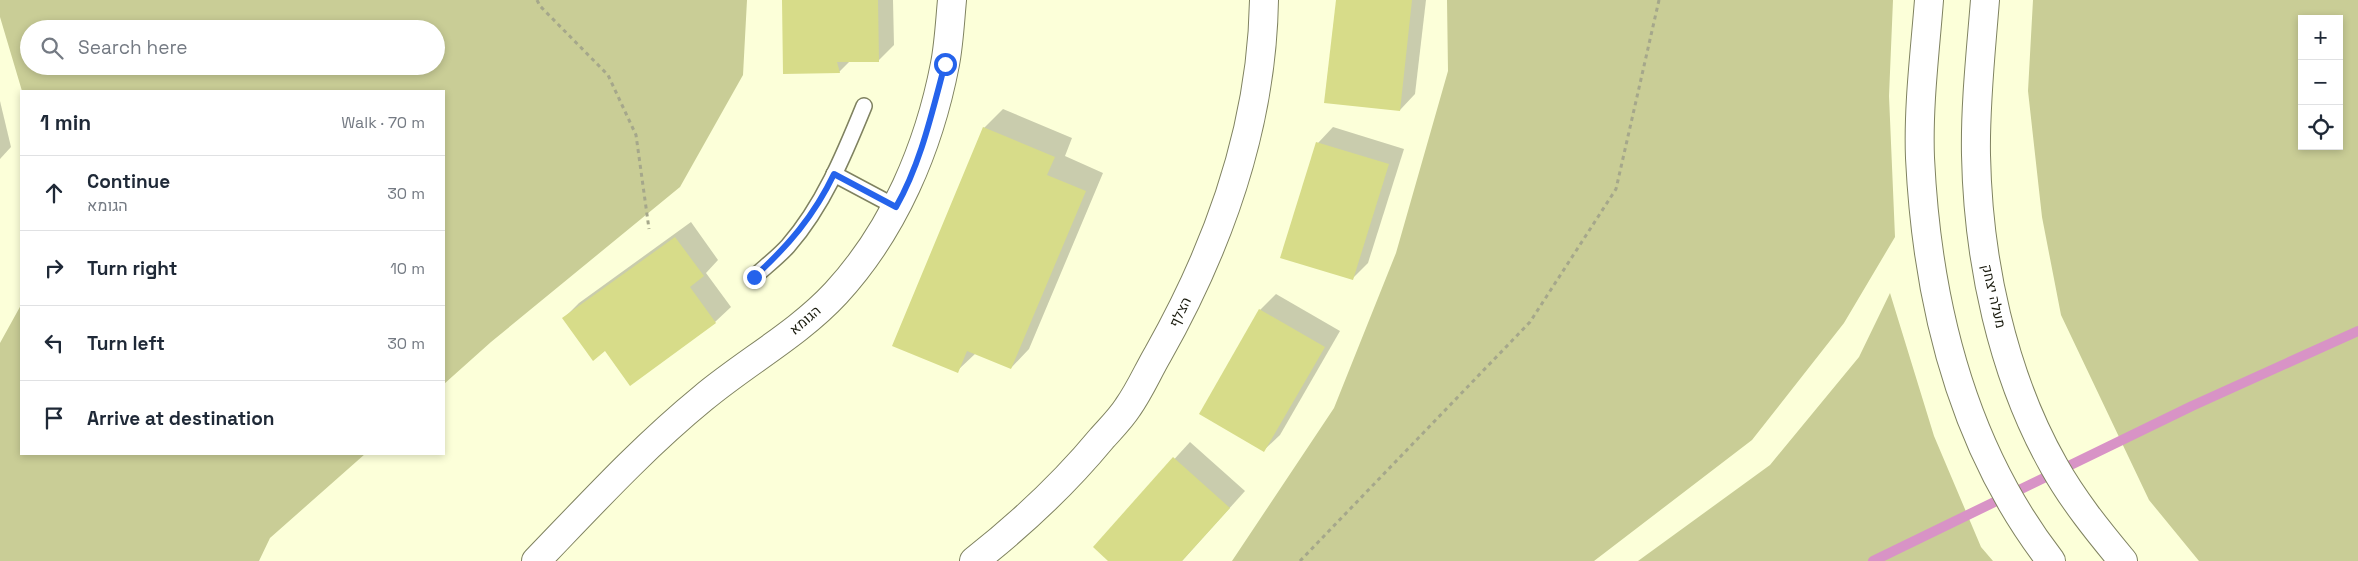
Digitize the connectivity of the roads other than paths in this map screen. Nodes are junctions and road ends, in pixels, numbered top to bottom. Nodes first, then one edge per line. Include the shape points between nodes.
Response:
1 (952, 0) edge
2 (1264, 0) edge
3 (1929, 0) edge
4 (1985, 0) edge
5 (864, 106) dead end
6 (834, 174) junction
7 (896, 207) junction
8 (754, 277) dead end
9 (536, 561) edge
10 (974, 561) edge
11 (2051, 561) edge
12 (2123, 561) edge

1 - 7 street, הגומא via 945,64 926,136
2 - 10 street, הצלף via 1256,97 1234,183 1206,259 1171,332 1128,407 1076,470 1022,522
3 - 11 street via 1920,157 1929,265 1953,364 1982,446 2005,493
4 - 12 street, מעלה יצחק via 1976,155 1985,257 2006,348 2033,422 2054,466 2079,506
5 - 6 lane
6 - 7 lane
6 - 8 lane via 787,247
7 - 9 street, הגומא via 871,250 836,293 785,337 704,397 640,454

